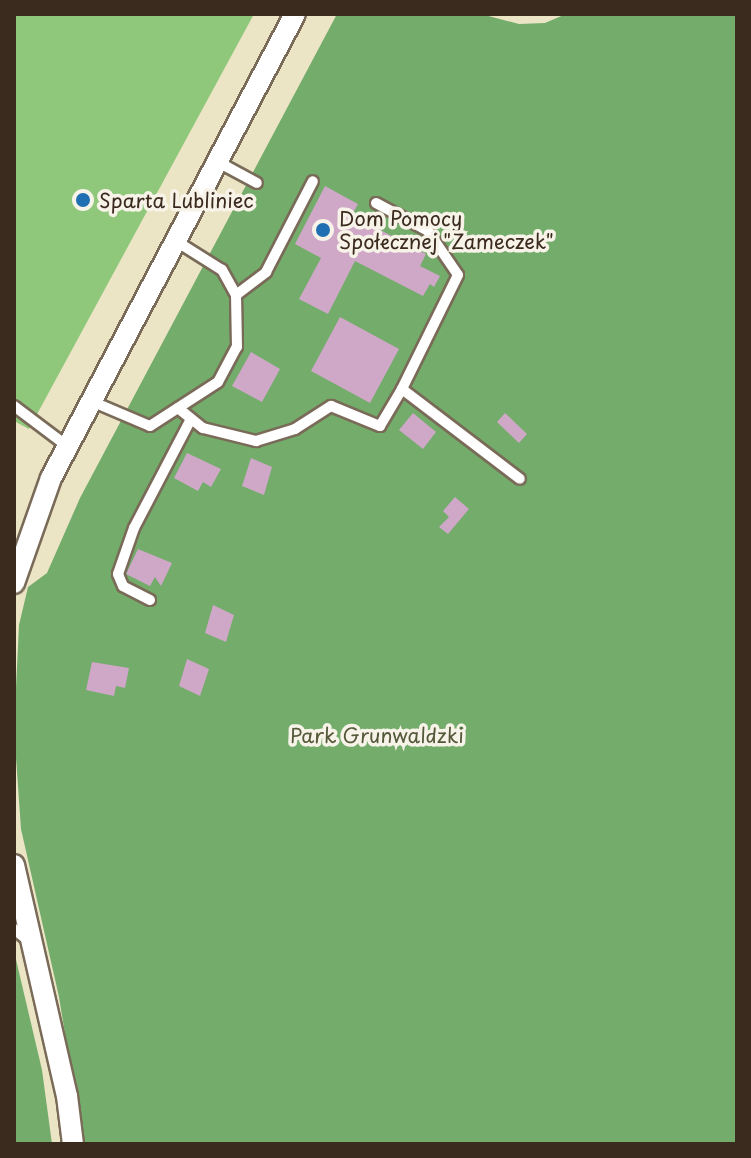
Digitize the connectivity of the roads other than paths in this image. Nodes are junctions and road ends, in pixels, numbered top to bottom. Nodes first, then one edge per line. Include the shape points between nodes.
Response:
1 (295, 14) edge
2 (218, 162) junction
3 (313, 181) dead end
4 (257, 183) dead end
5 (376, 203) dead end
6 (176, 241) junction
7 (236, 295) junction
8 (402, 389) junction
9 (91, 401) junction
10 (14, 406) edge
11 (178, 408) junction
12 (190, 421) junction
13 (67, 446) junction
14 (520, 479) dead end
15 (14, 583) edge
16 (150, 600) dead end
17 (14, 865) edge
18 (14, 929) edge
19 (34, 946) junction
20 (73, 1144) edge

1 - 2 street
2 - 4 lane
2 - 6 street
3 - 7 lane via 266,272
5 - 8 lane via 428,231 458,275
6 - 7 lane via 214,261
6 - 9 street
7 - 11 lane via 237,347 218,382
8 - 12 lane via 380,426 331,406 295,429 256,441 237,440
8 - 14 lane via 460,428
9 - 11 lane via 145,426
9 - 13 street
10 - 13 lane
11 - 12 lane
12 - 16 lane via 140,517 118,574 123,586
13 - 15 street via 39,506
17 - 19 street
18 - 19 lane
19 - 20 street

